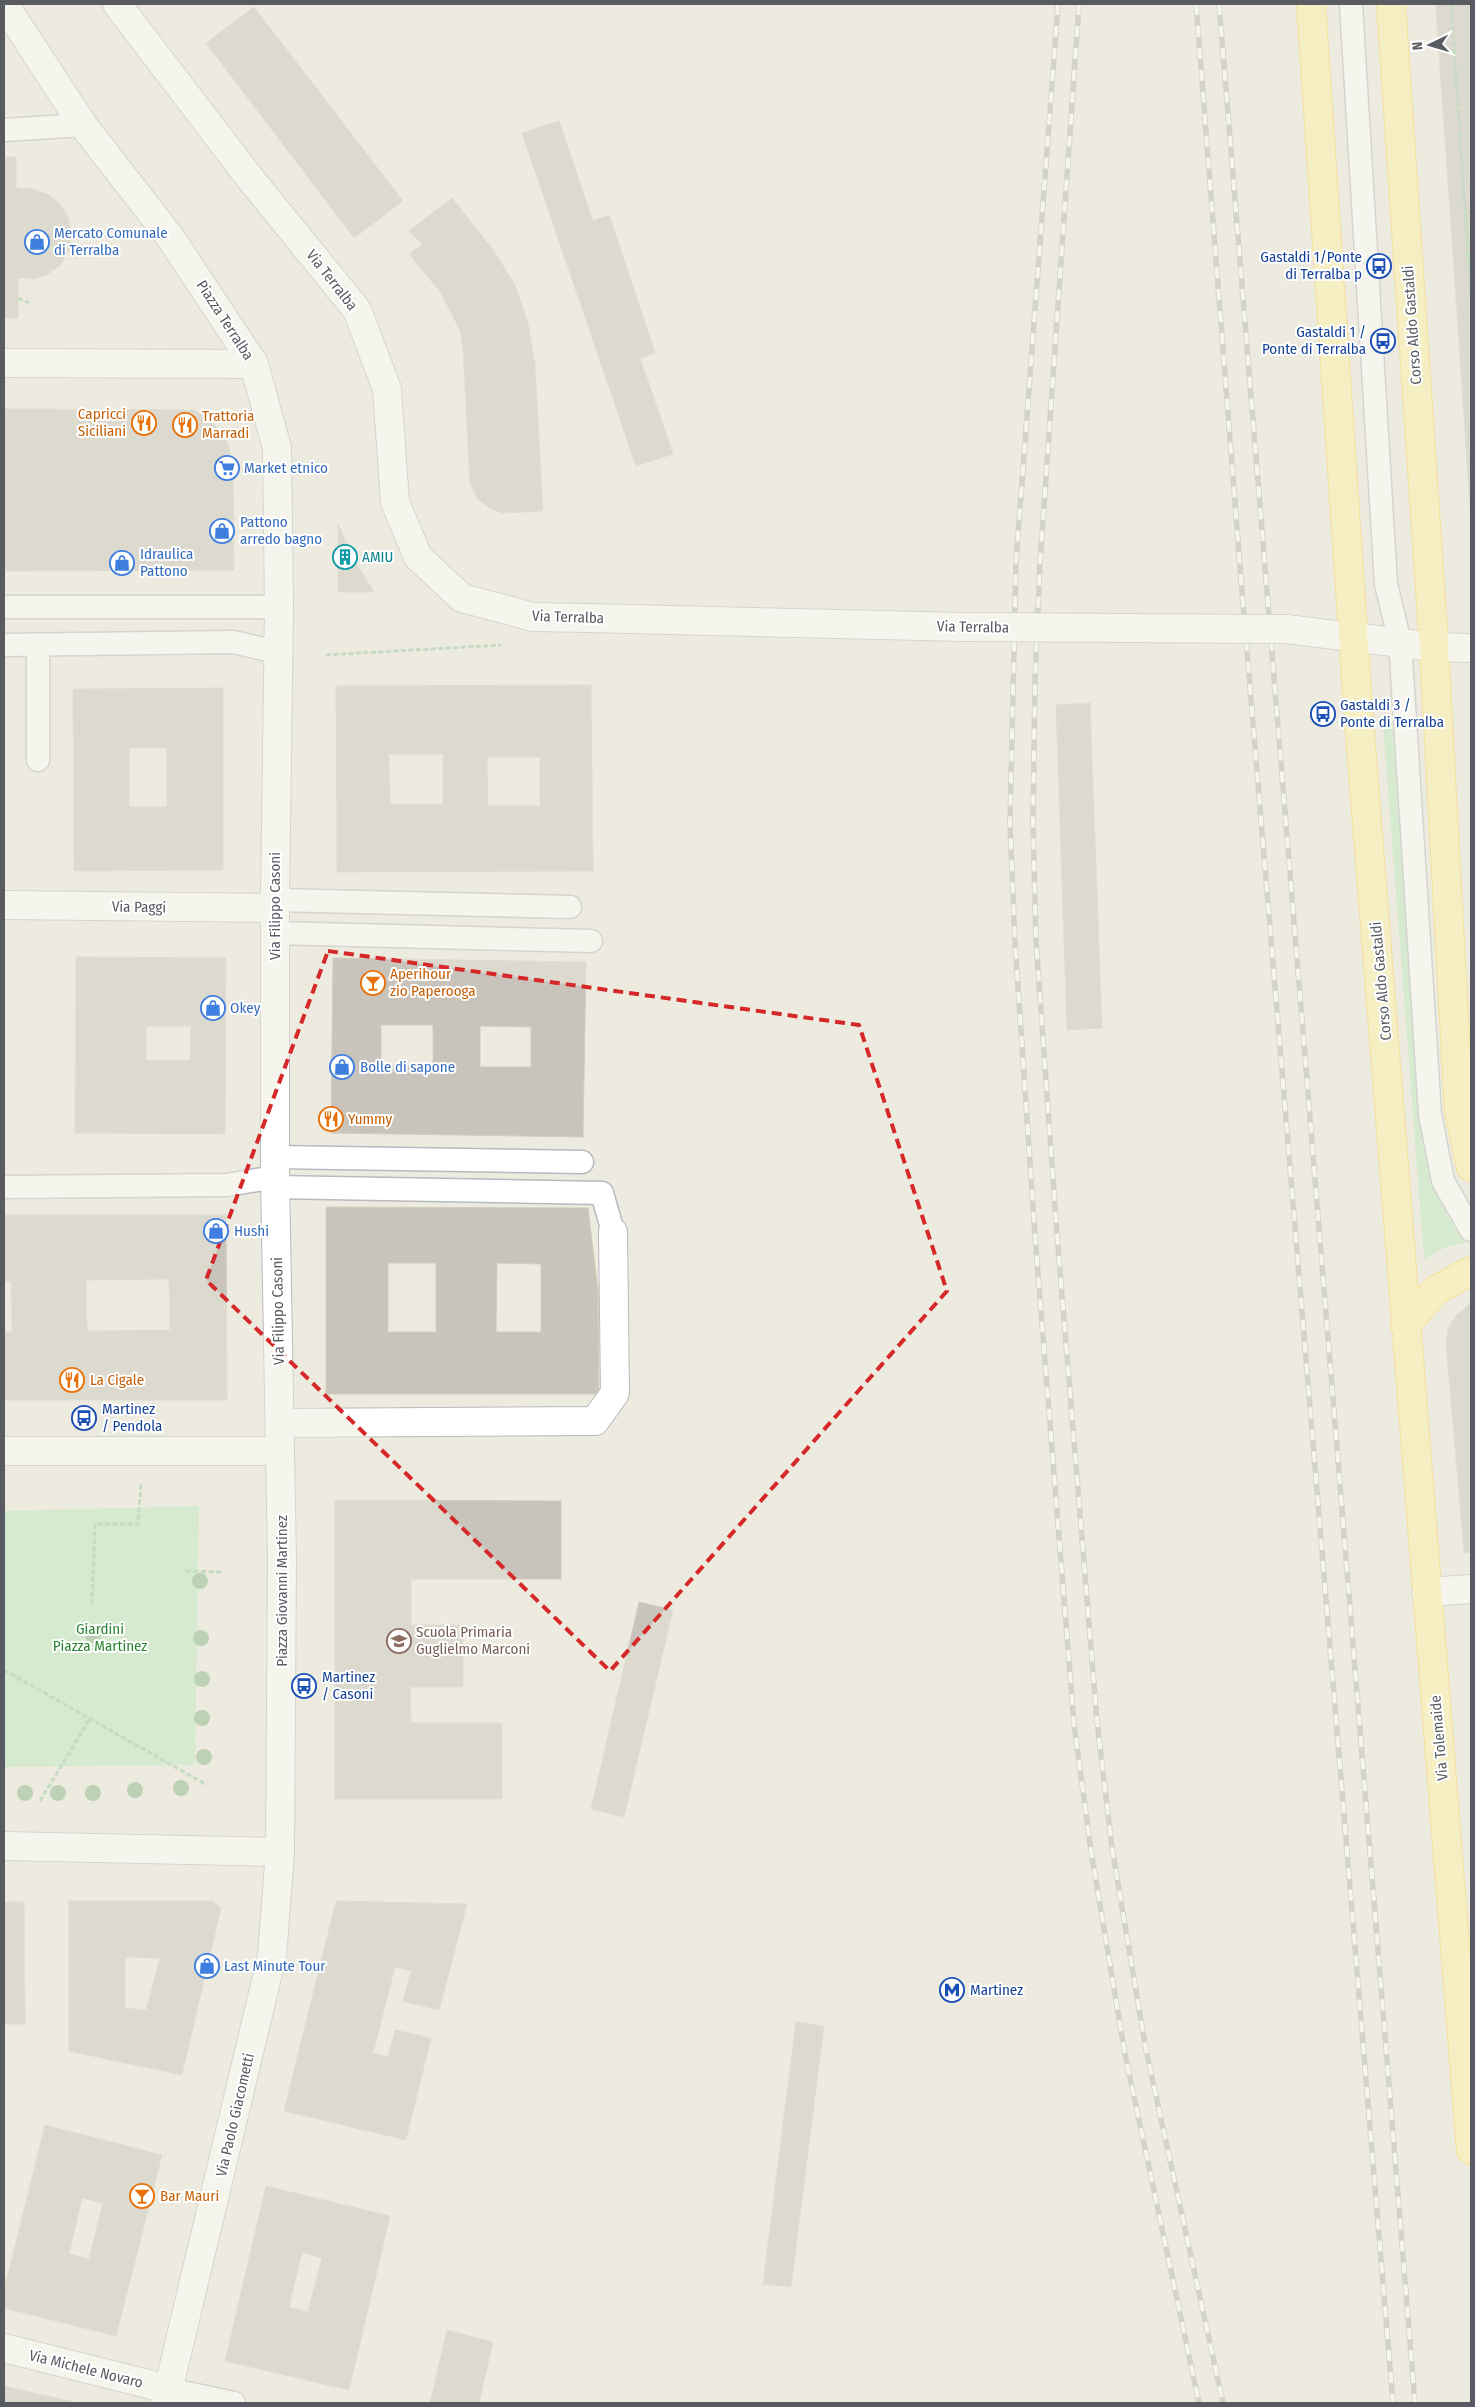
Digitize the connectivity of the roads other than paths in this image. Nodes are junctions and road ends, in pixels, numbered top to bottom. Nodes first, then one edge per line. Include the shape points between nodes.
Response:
1 (4, 4) edge
2 (117, 4) edge
3 (1311, 4) edge
4 (1351, 4) edge
5 (1391, 4) edge
6 (84, 125) junction
7 (4, 130) edge
8 (4, 363) edge
9 (254, 364) junction
10 (4, 607) edge
11 (279, 607) junction
12 (1353, 636) junction
13 (1400, 642) junction
14 (4, 645) edge
15 (38, 645) junction
16 (1434, 646) junction
17 (1471, 648) edge
18 (277, 652) junction
19 (38, 760) dead end
20 (4, 905) edge
21 (570, 907) dead end
22 (275, 913) junction
23 (591, 941) dead end
24 (582, 1162) dead end
25 (1471, 1167) edge
26 (275, 1174) junction
27 (4, 1187) edge
28 (1471, 1230) edge
29 (614, 1232) joint
30 (1471, 1272) edge
31 (1405, 1326) junction
32 (281, 1423) junction
33 (4, 1451) edge
34 (280, 1451) junction
35 (1471, 1589) edge
36 (1426, 1592) junction
37 (4, 1846) edge
38 (280, 1852) junction
39 (1471, 2150) edge
40 (4, 2348) edge
41 (166, 2396) edge
42 (234, 2403) edge

1 - 6 street, Piazza Terralba
2 - 12 street, Via Terralba, bridge via 249,177 357,310 387,389 395,502 418,557 462,598 533,617 965,627 1286,630
3 - 12 main road, Corso Aldo Gastaldi
4 - 13 lane via 1386,584
5 - 16 main road, Corso Aldo Gastaldi
6 - 7 lane
6 - 9 street, Piazza Terralba via 170,237
8 - 9 street, Piazza Terralba
9 - 11 street, Via Filippo Casoni via 277,448
10 - 11 lane
11 - 18 street, Via Filippo Casoni
12 - 13 street
12 - 31 main road, Corso Aldo Gastaldi
13 - 16 street
13 - 28 lane via 1430,1114 1443,1182
14 - 15 lane
15 - 18 lane via 234,642
15 - 19 lane
16 - 17 street
16 - 25 main road, Corso Aldo Gastaldi via 1459,1111
18 - 22 street, Via Filippo Casoni
20 - 22 street, Via Paggi
21 - 22 lane
22 - 23 lane
22 - 26 street, Via Filippo Casoni
24 - 26 lane
26 - 27 lane via 227,1185
26 - 29 lane via 602,1193
26 - 32 street, Via Filippo Casoni
29 - 32 street via 615,1393 595,1421
30 - 31 main road via 1436,1290
31 - 36 main road, Via Tolemaide
32 - 34 street, Via Filippo Casoni
33 - 34 street
34 - 38 street, Piazza Giovanni Martinez
35 - 36 street
36 - 39 main road, Via Tolemaide
37 - 38 street
38 - 41 street, Via Paolo Giacometti via 272,1956
40 - 41 street, Via Michele Novaro
41 - 42 lane

